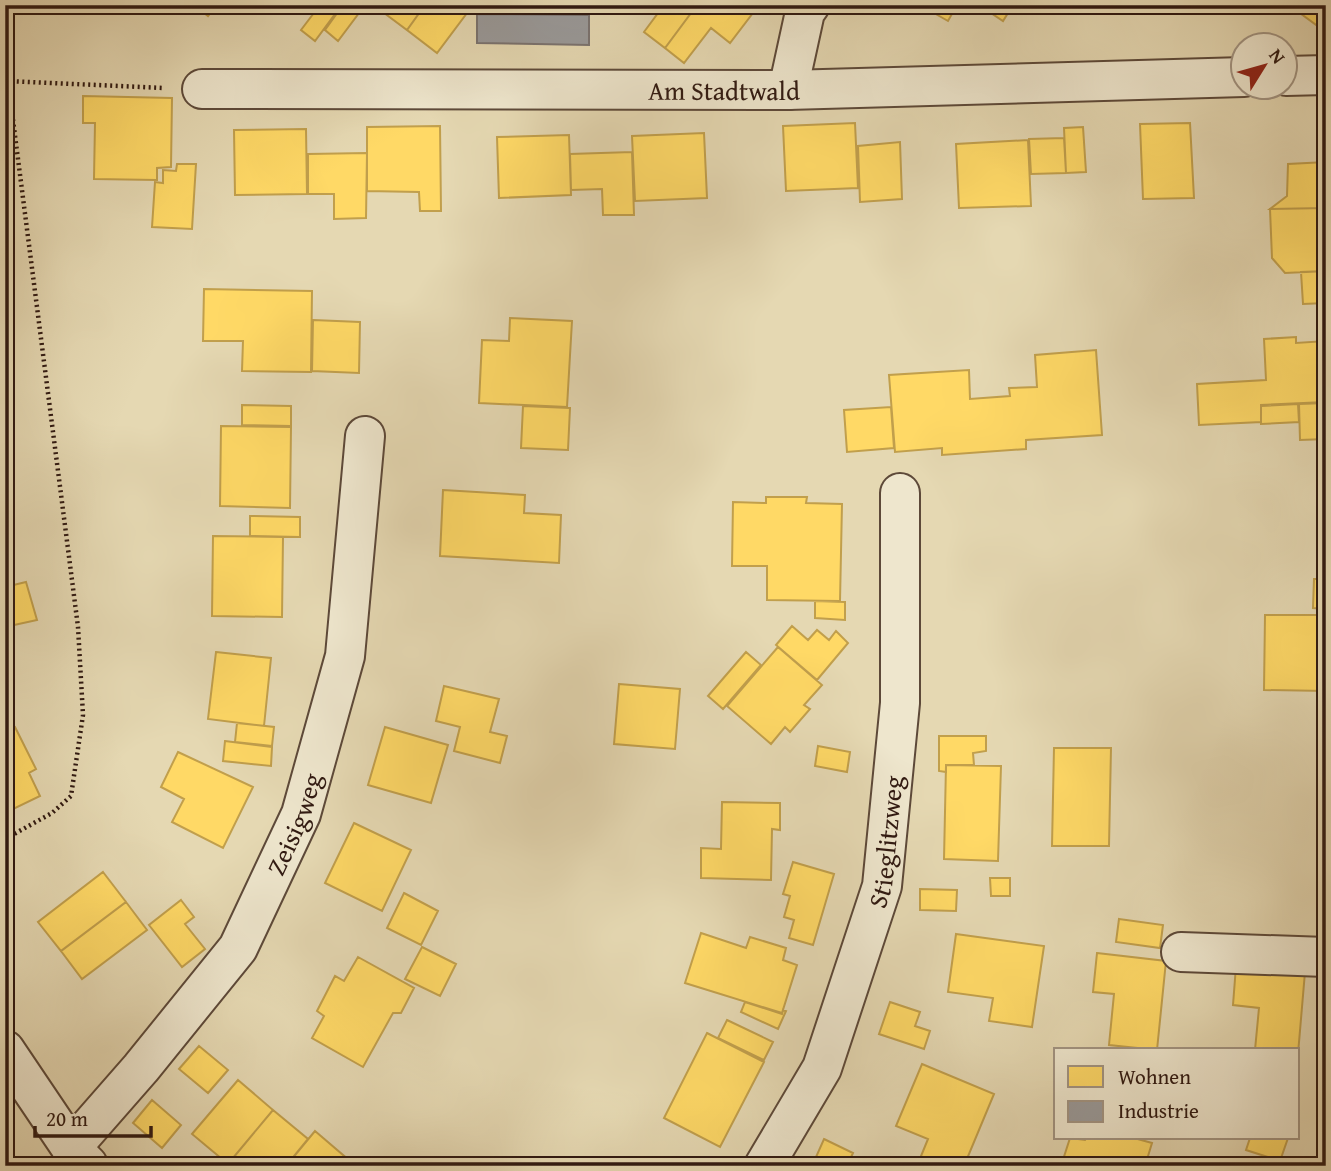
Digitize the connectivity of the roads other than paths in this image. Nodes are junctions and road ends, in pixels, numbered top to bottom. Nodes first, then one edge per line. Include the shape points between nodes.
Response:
1 (810, 5) edge
2 (1326, 75) edge
3 (1300, 76) edge
4 (1230, 77) edge
5 (202, 89) road end
6 (789, 90) junction
7 (365, 436) dead end
8 (900, 493) dead end
9 (1181, 952) dead end
10 (1326, 957) edge
11 (5, 1051) edge
12 (80, 1157) edge
13 (764, 1166) edge

1 - 6 street
2 - 3 street
4 - 6 street, Am Stadtwald
5 - 6 street, Am Stadtwald
7 - 12 street, Zeisigweg via 345,656 300,814 238,948 141,1068
8 - 13 street, Stieglitzweg via 900,703 881,886 822,1068
9 - 10 street
11 - 12 street

